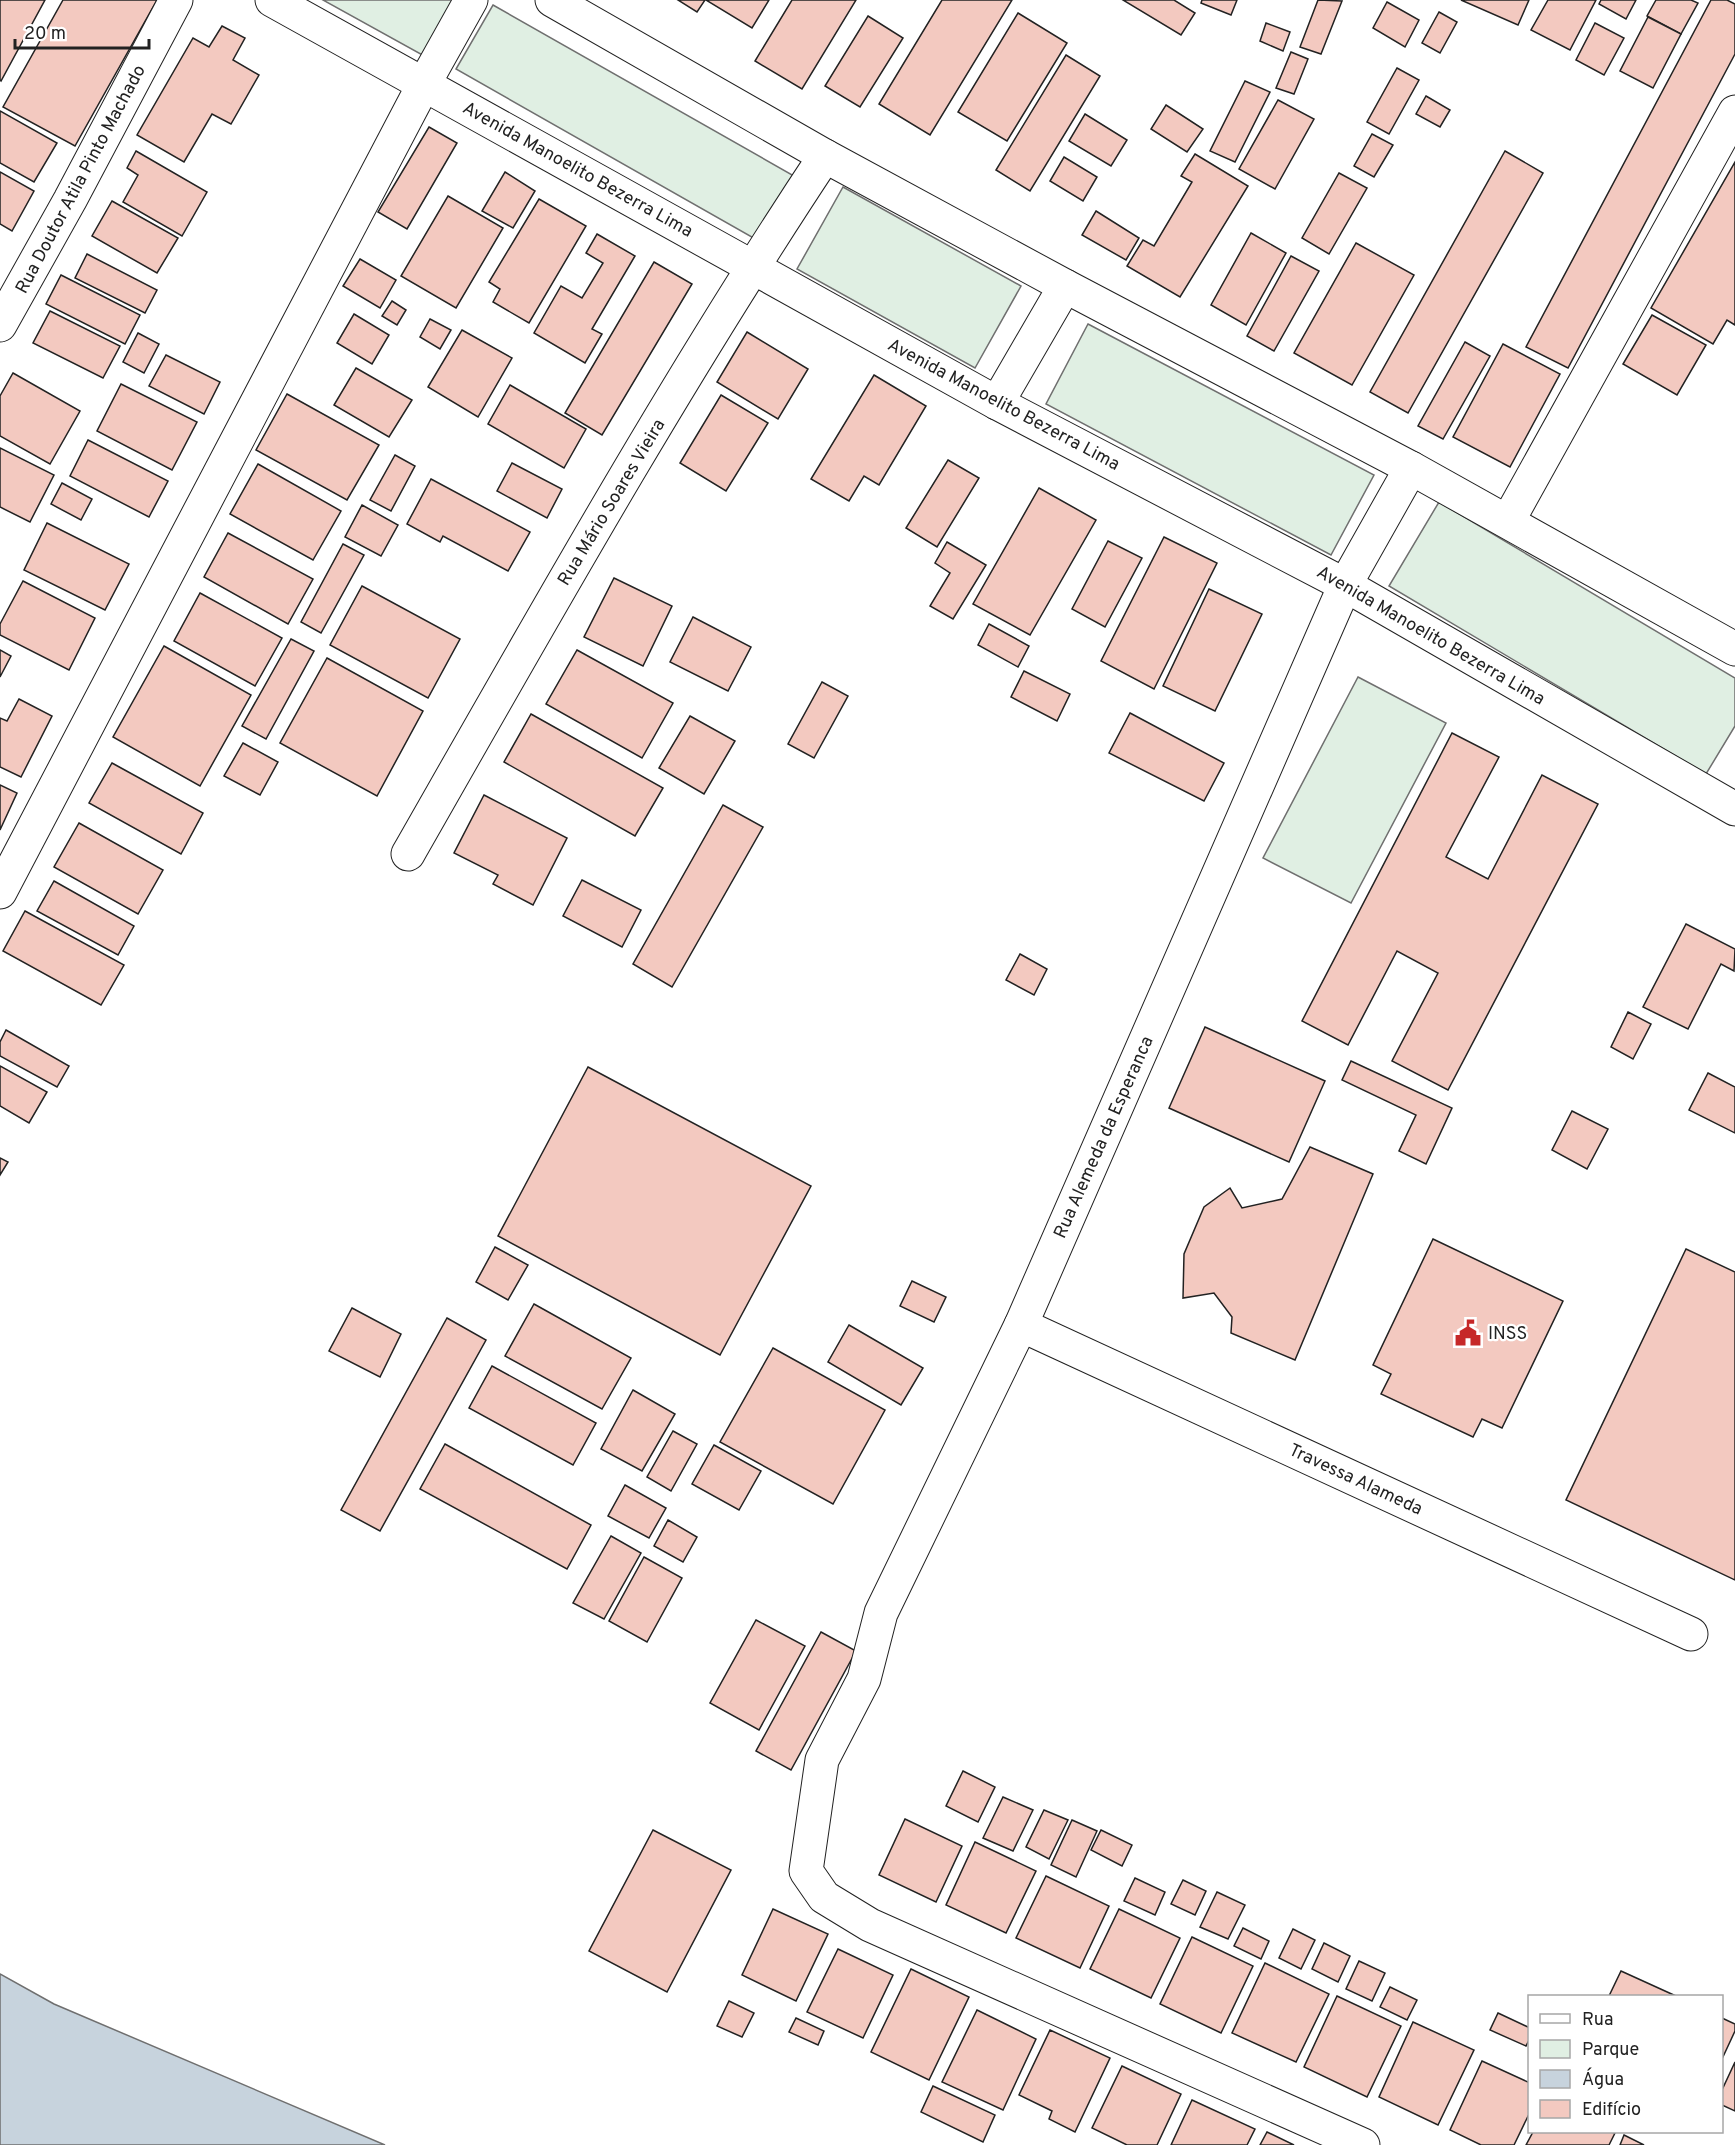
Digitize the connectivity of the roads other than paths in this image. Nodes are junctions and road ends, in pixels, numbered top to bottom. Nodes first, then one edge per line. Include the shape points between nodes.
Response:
1 (176, 0) edge
2 (272, 0) edge
3 (471, 0) edge
4 (552, 0) edge
5 (424, 84) junction
6 (1735, 112) edge
7 (825, 156) junction
8 (752, 266) junction
9 (1065, 286) junction
10 (0, 325) edge
11 (997, 403) junction
12 (1411, 468) junction
13 (1508, 521) junction
14 (1345, 585) junction
15 (1735, 648) edge
16 (1735, 809) edge
17 (408, 854) dead end
18 (0, 892) edge
19 (1021, 1324) junction
20 (1691, 1634) dead end
21 (1363, 2145) edge

1 - 10 street, Rua Doutor Atila Pinto Machado
2 - 5 street, Avenida Manoelito Bezerra Lima
3 - 5 street
4 - 7 street
5 - 8 street, Avenida Manoelito Bezerra Lima
5 - 18 street
6 - 13 street
7 - 8 street, Rua Mário Soares Vieira
7 - 9 street
8 - 11 street, Avenida Manoelito Bezerra Lima
8 - 17 street, Rua Mário Soares Vieira via 581,551
9 - 11 street
9 - 12 street
11 - 14 street, Avenida Manoelito Bezerra Lima
12 - 13 street
12 - 14 street, Rua Alemeda da Esperanca
13 - 15 street
14 - 16 street, Avenida Manoelito Bezerra Lima
14 - 19 street, Rua Alemeda da Esperanca
19 - 20 street, Travessa Alameda
19 - 21 street, Rua Alemeda da Esperanca via 881,1613 864,1679 822,1760 806,1871 824,1897 870,1925

